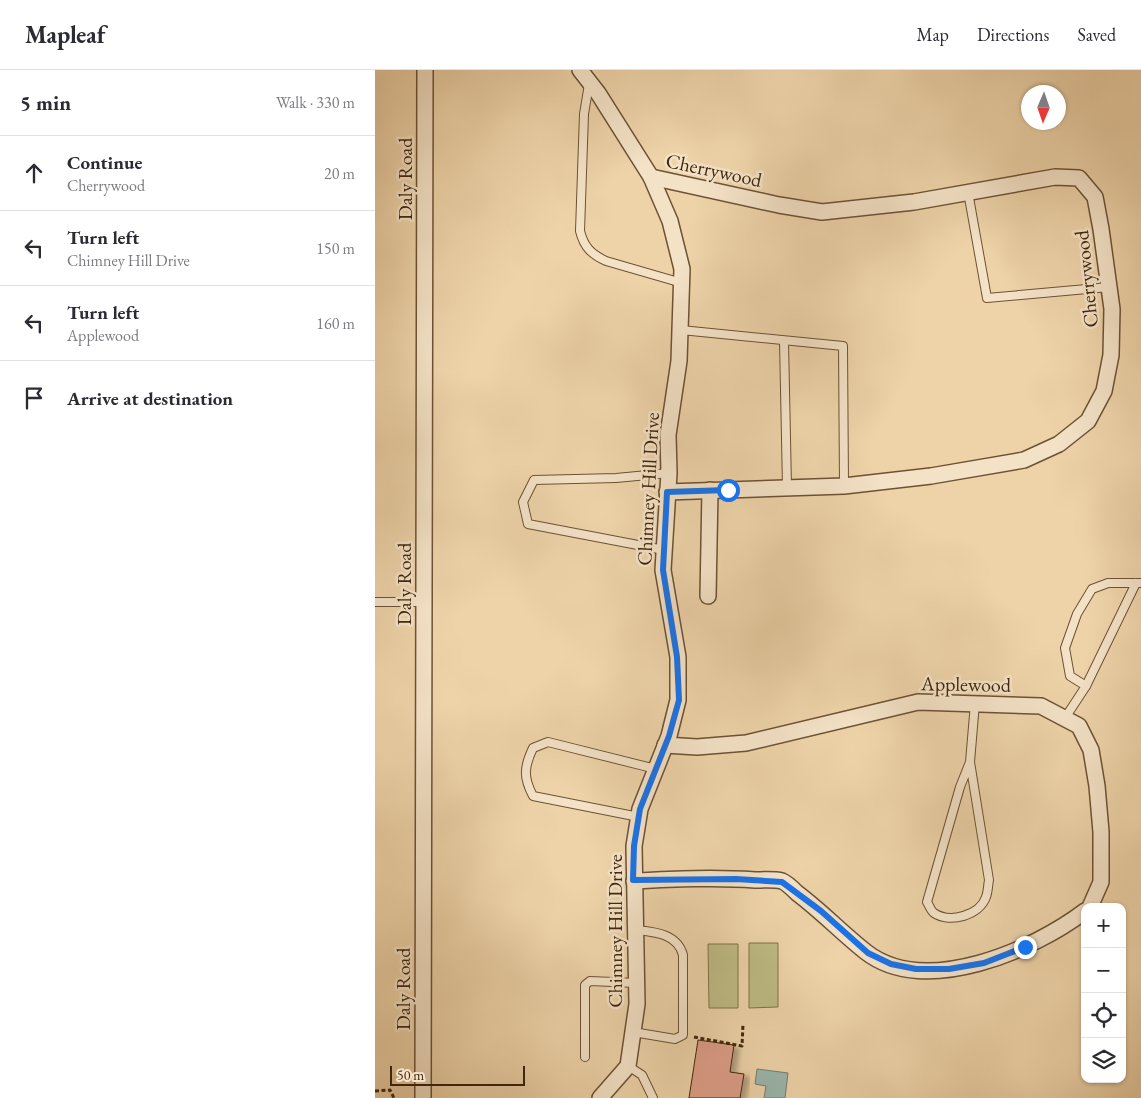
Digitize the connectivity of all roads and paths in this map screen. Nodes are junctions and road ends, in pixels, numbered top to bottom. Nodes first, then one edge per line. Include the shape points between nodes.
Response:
1 (425, 70) edge
2 (584, 76) edge
3 (651, 177) junction
4 (968, 192) junction
5 (682, 283) junction
6 (1109, 287) junction
7 (681, 330) junction
8 (785, 341) junction
9 (669, 473) junction
10 (844, 486) junction
11 (787, 487) junction
12 (710, 490) junction
13 (667, 492) junction
14 (664, 550) junction
15 (1139, 583) edge
16 (708, 596) dead end
17 (375, 602) edge
18 (424, 602) junction
19 (1086, 686) junction
20 (975, 703) junction
21 (1065, 718) junction
22 (665, 745) junction
23 (970, 762) junction
24 (656, 769) junction
25 (639, 817) junction
26 (633, 880) junction
27 (1096, 903) edge
28 (1081, 914) edge
29 (635, 930) junction
30 (636, 983) junction
31 (743, 1024) dead end
32 (633, 1032) junction
33 (683, 1035) junction
34 (585, 1056) dead end
35 (628, 1066) junction
36 (375, 1091) edge
37 (394, 1098) edge
38 (423, 1098) edge
39 (600, 1098) edge
40 (653, 1098) edge

1 - 18 street, Daly Road
2 - 3 street, Chimney Hill Drive
2 - 5 lane via 580,231 583,244 594,256 606,261
3 - 4 street, Cherrywood via 822,212 914,202
3 - 5 street, Chimney Hill Drive via 670,221 682,269
4 - 6 street, Cherrywood via 1055,177 1079,178 1095,197
4 - 6 lane via 987,298
5 - 7 street, Chimney Hill Drive
6 - 10 street, Cherrywood via 1111,355 1103,391 1088,421 1059,444 1025,460
7 - 8 lane
7 - 9 street, Chimney Hill Drive via 668,435
8 - 10 lane via 843,346
8 - 11 lane
9 - 13 street, Chimney Hill Drive
9 - 14 lane via 534,480 523,502 528,524
10 - 11 street, Cherrywood
11 - 12 street, Cherrywood
12 - 13 street, Cherrywood
12 - 16 street
13 - 14 street, Chimney Hill Drive
14 - 22 street, Chimney Hill Drive via 663,570 677,657 679,700
15 - 19 lane
15 - 19 lane via 1108,583 1092,588 1077,614 1065,648 1070,676
17 - 18 lane
18 - 38 street, Daly Road
19 - 21 lane
20 - 21 street, Applewood via 1041,706
20 - 22 street, Applewood via 918,702 745,743 697,747
20 - 23 lane
21 - 27 street, Applewood via 1079,726 1091,750 1101,832 1101,882
22 - 24 street, Chimney Hill Drive
23 - 23 lane via 927,902 934,913 947,917 961,917 976,910 986,897 989,880
24 - 25 street, Chimney Hill Drive
24 - 25 lane via 548,742 533,748 525,764 526,783 533,796
25 - 26 street, Chimney Hill Drive
26 - 28 street via 782,882 868,953 891,964 916,969 949,969 984,963 1025,947
26 - 29 street, Chimney Hill Drive
29 - 30 street, Chimney Hill Drive
29 - 33 lane via 665,935 682,951
30 - 32 street, Chimney Hill Drive
30 - 34 lane via 590,981 585,985
31 - 33 path via 742,1046
32 - 33 lane via 675,1039
32 - 35 street, Chimney Hill Drive
35 - 39 street
35 - 40 lane via 642,1075
36 - 37 path via 390,1090

